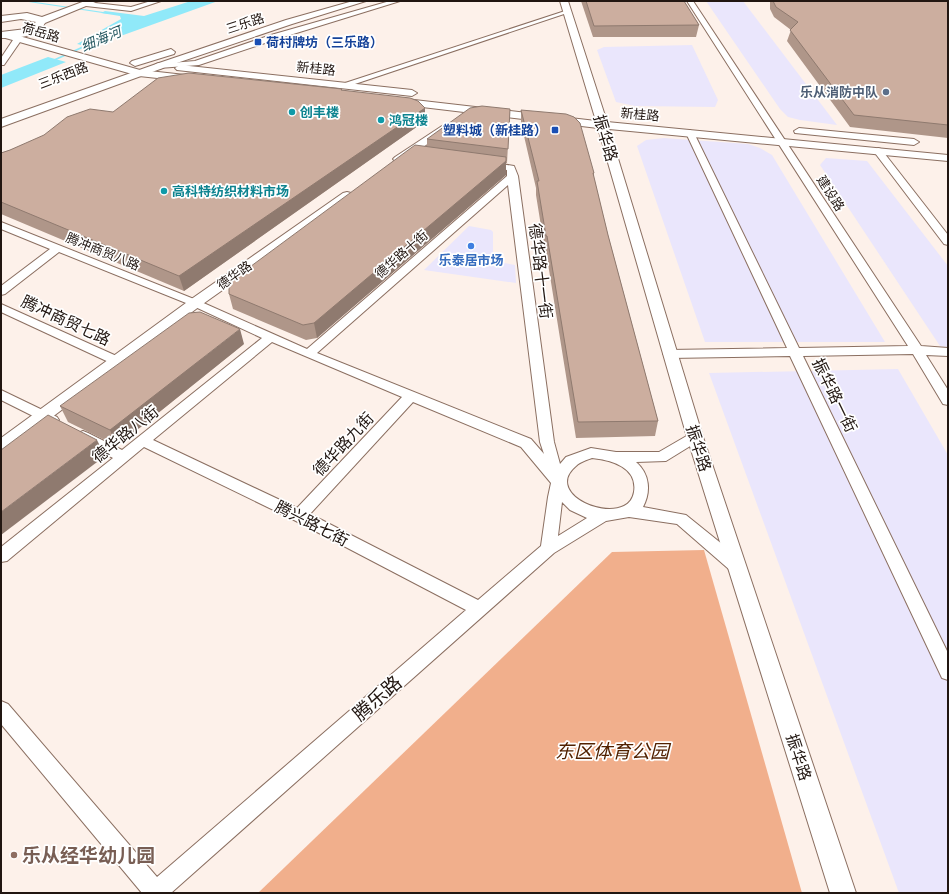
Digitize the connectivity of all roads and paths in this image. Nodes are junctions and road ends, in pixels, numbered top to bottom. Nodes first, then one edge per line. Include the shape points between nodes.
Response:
1 (73, 1) edge
2 (158, 1) edge
3 (336, 1) edge
4 (362, 1) edge
5 (397, 1) edge
6 (564, 1) edge
7 (690, 1) edge
8 (90, 2) edge
9 (568, 12) junction
10 (27, 16) junction
11 (1, 19) edge
12 (41, 21) junction
13 (30, 31) junction
14 (3, 35) edge
15 (18, 39) junction
16 (73, 50) junction
17 (1, 63) edge
18 (121, 68) junction
19 (137, 68) junction
20 (159, 70) junction
21 (343, 85) junction
22 (484, 101) dead end
23 (471, 109) junction
24 (1, 113) edge
25 (600, 116) junction
26 (1, 123) edge
27 (767, 128) junction
28 (1, 130) edge
29 (690, 133) junction
30 (781, 141) junction
31 (926, 144) dead end
32 (878, 151) junction
33 (407, 154) junction
34 (422, 156) edge
35 (948, 158) edge
36 (474, 163) edge
37 (388, 167) edge
38 (513, 176) junction
39 (356, 190) edge
40 (1, 225) edge
41 (948, 242) edge
42 (58, 248) junction
43 (1, 292) edge
44 (195, 303) junction
45 (1, 308) edge
46 (271, 337) junction
47 (917, 350) junction
48 (795, 352) junction
49 (948, 352) edge
50 (308, 354) junction
51 (669, 354) junction
52 (117, 361) junction
53 (1, 394) edge
54 (411, 396) junction
55 (948, 402) edge
56 (43, 416) junction
57 (695, 437) junction
58 (143, 441) junction
59 (1, 447) edge
60 (123, 457) junction
61 (618, 457) junction
62 (559, 482) junction
63 (628, 511) junction
64 (299, 516) junction
65 (603, 516) junction
66 (548, 549) junction
67 (1, 556) edge
68 (737, 566) junction
69 (479, 608) junction
70 (948, 672) edge
71 (1, 710) edge
72 (156, 893) edge
73 (843, 893) edge

1 - 10 main road, 荷岳路
2 - 8 street via 131,10
3 - 19 street, 三乐路 via 183,48
4 - 20 street, 三乐路 via 289,22
5 - 20 street via 196,63
6 - 9 street, 振华路
7 - 27 street, 建设路
8 - 12 main road
9 - 21 street
9 - 25 street, 振华路
10 - 11 main road
10 - 12 main road
12 - 13 main road
13 - 14 main road
13 - 16 street, 荷岳路
14 - 15 street, 荷岳路
15 - 16 street, 荷岳路
15 - 17 street
16 - 18 street, 荷岳路
16 - 19 street, 荷岳路
18 - 19 main road, 三乐西路
18 - 24 main road, 三乐西路
19 - 20 main road
19 - 26 main road
20 - 21 street, 新桂路
20 - 23 street, 新桂路
20 - 28 main road
21 - 22 street, 新桂路
23 - 25 street, 新桂路
23 - 33 street
25 - 29 street, 新桂路
25 - 51 street, 振华路
27 - 30 street, 建设路
27 - 31 street
29 - 30 street, 新桂路
29 - 48 street, 振华路一街
30 - 32 street, 新桂路
30 - 47 street, 建设路
32 - 35 street, 新桂路
32 - 41 street
33 - 34 street
33 - 37 street
36 - 38 street via 511,168
38 - 50 street, 德华路十街
38 - 62 street, 德华路十一街 via 547,442
39 - 44 street, 德华路
40 - 42 street, 腾冲商贸八路
42 - 43 street
42 - 44 street, 腾冲商贸八路
44 - 46 street, 腾冲商贸八路
44 - 52 street, 德华路
45 - 52 street, 腾冲商贸七路
46 - 50 street, 腾冲商贸八路
46 - 58 street, 德华路八街
47 - 48 street
47 - 49 street
47 - 55 street, 建设路
48 - 51 street
48 - 70 street, 振华路一街
50 - 54 street, 腾冲商贸八路
51 - 57 street, 振华路
52 - 56 street, 德华路
53 - 56 street
54 - 62 street, 腾冲商贸八路 via 526,443
54 - 64 street, 德华路九街
56 - 59 street, 德华路
56 - 60 street
57 - 61 street via 660,457
57 - 68 street, 振华路
58 - 60 street, 德华路八街
58 - 64 street, 腾兴路七街
60 - 67 street, 德华路八街
61 - 62 street via 591,453 578,456 561,472
61 - 63 street via 630,464 643,484 642,495 637,504
62 - 65 street via 561,492 578,509
62 - 66 street
63 - 65 street
63 - 68 street via 681,519
64 - 69 street, 腾兴路七街
65 - 66 street, 腾乐路
66 - 69 street, 腾乐路
68 - 73 street, 振华路
69 - 72 street, 腾乐路
71 - 72 street

